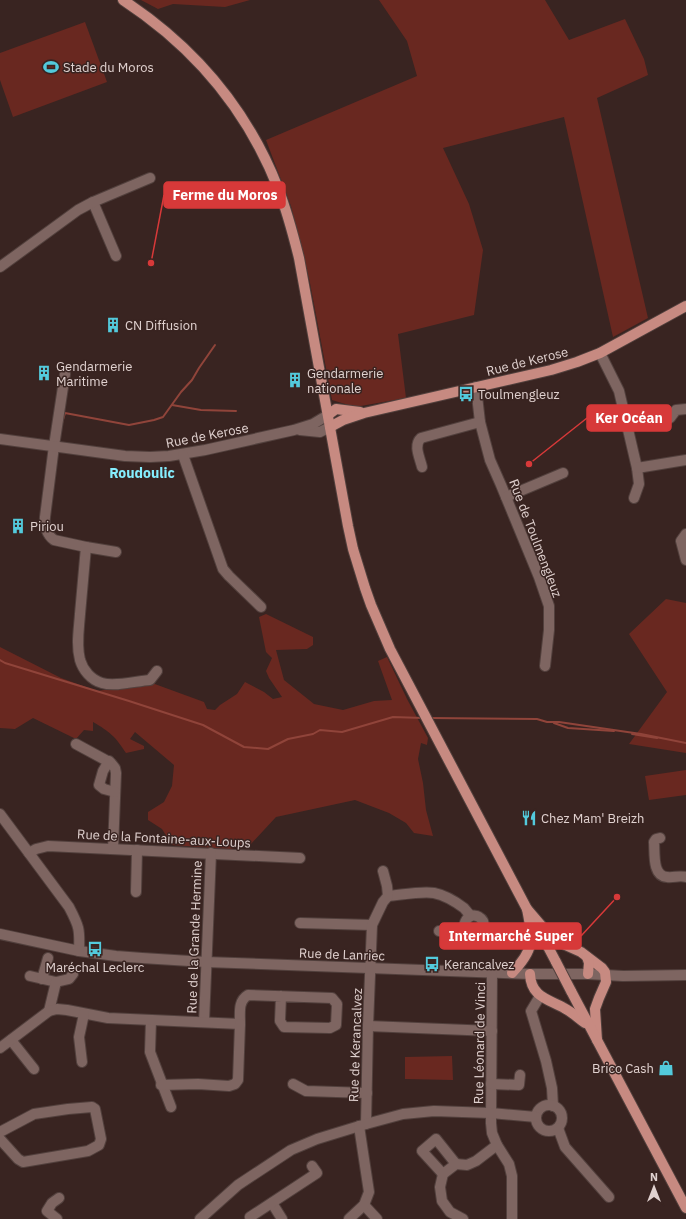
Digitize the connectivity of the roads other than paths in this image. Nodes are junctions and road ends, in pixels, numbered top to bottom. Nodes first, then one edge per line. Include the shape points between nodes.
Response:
1 (123, 0) edge
2 (150, 178) dead end
3 (93, 202) junction
4 (116, 256) dead end
5 (0, 267) edge
6 (686, 306) edge
7 (600, 353) junction
8 (65, 374) dead end
9 (476, 387) junction
10 (686, 409) edge
11 (364, 413) junction
12 (328, 415) junction
13 (670, 418) dead end
14 (480, 422) junction
15 (330, 427) junction
16 (294, 430) junction
17 (0, 439) edge
18 (54, 446) junction
19 (182, 455) junction
20 (686, 460) edge
21 (422, 467) dead end
22 (637, 468) junction
23 (563, 473) dead end
24 (506, 497) junction
25 (634, 498) dead end
26 (686, 534) edge
27 (86, 547) junction
28 (116, 552) dead end
29 (686, 560) edge
30 (261, 606) dead end
31 (545, 666) dead end
32 (157, 671) dead end
33 (76, 744) dead end
34 (109, 761) junction
35 (115, 792) junction
36 (2, 820) edge
37 (660, 838) dead end
38 (113, 848) junction
39 (137, 850) junction
40 (29, 853) junction
41 (211, 853) junction
42 (300, 858) dead end
43 (383, 871) dead end
44 (686, 878) edge
45 (136, 892) dead end
46 (388, 896) junction
47 (527, 909) junction
48 (471, 916) junction
49 (300, 922) dead end
50 (372, 925) junction
51 (439, 931) dead end
52 (468, 933) junction
53 (0, 934) edge
54 (80, 951) junction
55 (587, 957) junction
56 (48, 958) dead end
57 (206, 962) junction
58 (371, 968) junction
59 (492, 972) junction
60 (512, 973) junction
61 (530, 974) junction
62 (588, 974) junction
63 (606, 975) junction
64 (686, 975) edge
65 (30, 976) dead end
66 (71, 976) dead end
67 (42, 979) junction
68 (56, 982) junction
69 (281, 996) junction
70 (540, 996) junction
71 (49, 1011) junction
72 (84, 1014) junction
73 (151, 1020) junction
74 (204, 1022) junction
75 (240, 1024) junction
76 (589, 1025) junction
77 (368, 1026) junction
78 (492, 1031) junction
79 (11, 1040) junction
80 (597, 1040) junction
81 (0, 1048) edge
82 (82, 1062) dead end
83 (34, 1069) dead end
84 (520, 1075) dead end
85 (293, 1084) dead end
86 (491, 1084) junction
87 (162, 1085) junction
88 (367, 1093) junction
89 (553, 1106) junction
90 (170, 1107) dead end
91 (491, 1114) junction
92 (536, 1117) junction
93 (362, 1125) junction
94 (558, 1128) junction
95 (0, 1132) edge
96 (0, 1139) edge
97 (497, 1145) junction
98 (456, 1164) junction
99 (312, 1166) dead end
100 (443, 1174) junction
101 (609, 1197) dead end
102 (59, 1198) dead end
103 (272, 1203) junction
104 (364, 1205) junction
105 (686, 1208) edge
106 (57, 1219) edge
107 (200, 1219) edge
108 (251, 1219) edge
109 (282, 1219) edge
110 (349, 1219) edge
111 (377, 1219) edge
112 (463, 1219) edge
113 (512, 1219) edge

1 - 12 main road via 160,26 214,79 256,140 279,188 291,224
2 - 3 street
3 - 4 street
3 - 5 street via 65,219
6 - 7 main road, Rue de Kerose
7 - 9 main road, Rue de Kerose via 551,370
7 - 22 street via 619,391
8 - 18 street
9 - 11 main road, Rue de Kerose
9 - 14 street, Rue de Toulmengleuz
10 - 13 street via 676,410
11 - 12 main road, Rue de Kerose via 336,409
11 - 15 main road, Rue de Kerose
12 - 15 main road
12 - 16 street, Rue de Kerose via 313,424
14 - 21 street via 421,438 417,446
14 - 24 street, Rue de Toulmengleuz via 490,460
15 - 16 street, Rue de Kerose via 320,432
15 - 47 main road via 339,482 367,594 417,700
16 - 19 street, Rue de Kerose
17 - 18 street, Rue de Kerose
18 - 19 street, Rue de Kerose via 140,457
18 - 27 street via 45,517 46,528 54,540
19 - 30 street via 221,564
20 - 22 street
22 - 25 street via 639,484
23 - 24 street
24 - 31 street, Rue de Toulmengleuz via 549,606
26 - 29 street via 682,541
27 - 28 street
27 - 32 street via 78,642 83,668 94,680 112,685 150,680
33 - 34 street
34 - 35 street via 114,765 116,773
34 - 35 street via 99,785
35 - 38 street
36 - 40 street
37 - 44 street via 654,842 659,874 666,878
38 - 39 street, Rue de la Fontaine-aux-Loups
38 - 40 street, Rue de la Fontaine-aux-Loups via 48,846
39 - 41 street, Rue de la Fontaine-aux-Loups
39 - 45 street
40 - 54 street via 78,922
41 - 42 street, Rue de la Fontaine-aux-Loups
41 - 57 street, Rue de la Grande Hermine
43 - 46 street
46 - 48 street via 434,893 458,904
46 - 50 street
47 - 55 main road via 551,937
47 - 60 main road via 532,932 529,949
47 - 76 main road, bridge
48 - 52 street via 464,924
48 - 52 street via 480,917 484,925 477,934
49 - 50 street
50 - 58 street, Rue de Kerancalvez
51 - 52 street
53 - 54 street, Rue de Lanriec
54 - 57 street, Rue de Lanriec
55 - 62 main road
55 - 63 main road via 602,968
56 - 67 street
57 - 58 street, Rue de Lanriec
57 - 74 street, Rue de la Grande Hermine
58 - 59 street, Rue de Lanriec
58 - 77 street, Rue de Kerancalvez
59 - 60 street, Rue de Lanriec
59 - 78 street, Rue Léonard de Vinci
60 - 61 street, Rue de Lanriec
61 - 62 street, Rue de Lanriec
61 - 70 main road
62 - 63 street, Rue de Lanriec
63 - 64 street, Rue de Lanriec
63 - 80 main road via 606,982 595,1009
65 - 67 street
66 - 68 street
67 - 68 street
68 - 71 street
69 - 69 street via 280,1021 284,1027 330,1028 336,1025 337,1004 332,998
69 - 75 street via 248,995 241,1001
70 - 76 main road via 575,1014
70 - 89 street via 531,1011 546,1061
71 - 72 street via 57,1009
71 - 79 street
72 - 73 street
72 - 82 street via 79,1037
73 - 74 street
73 - 87 street via 150,1052
74 - 75 street
75 - 87 street via 238,1080 235,1084
76 - 80 main road
77 - 78 street
77 - 88 street, Rue de Kerancalvez
78 - 86 street, Rue Léonard de Vinci
79 - 81 street
79 - 83 street
80 - 105 main road
84 - 86 street via 519,1085
85 - 88 street via 306,1091
86 - 91 street, Rue Léonard de Vinci
87 - 90 street
88 - 93 street, Rue de Kerancalvez
89 - 92 street via 542,1108
89 - 94 street via 562,1116
91 - 92 street
91 - 93 street via 434,1111 403,1114
91 - 97 street, Rue Léonard de Vinci via 492,1132
92 - 94 street via 538,1125 544,1130 553,1131
93 - 104 street, Rue de Kerancalvez via 369,1192
93 - 107 street via 291,1150 238,1186
94 - 101 street via 565,1147
95 - 96 street via 34,1114 92,1107 95,1109 101,1139 99,1145 88,1151 23,1162
97 - 98 street via 476,1161 467,1165
97 - 113 street, Rue Léonard de Vinci via 510,1164
98 - 100 street
98 - 100 street via 436,1139 422,1150
99 - 103 street via 317,1173
100 - 112 street via 440,1187 442,1201 450,1212
102 - 106 street via 47,1211
103 - 108 street via 250,1217
103 - 109 street
104 - 110 street
104 - 111 street

